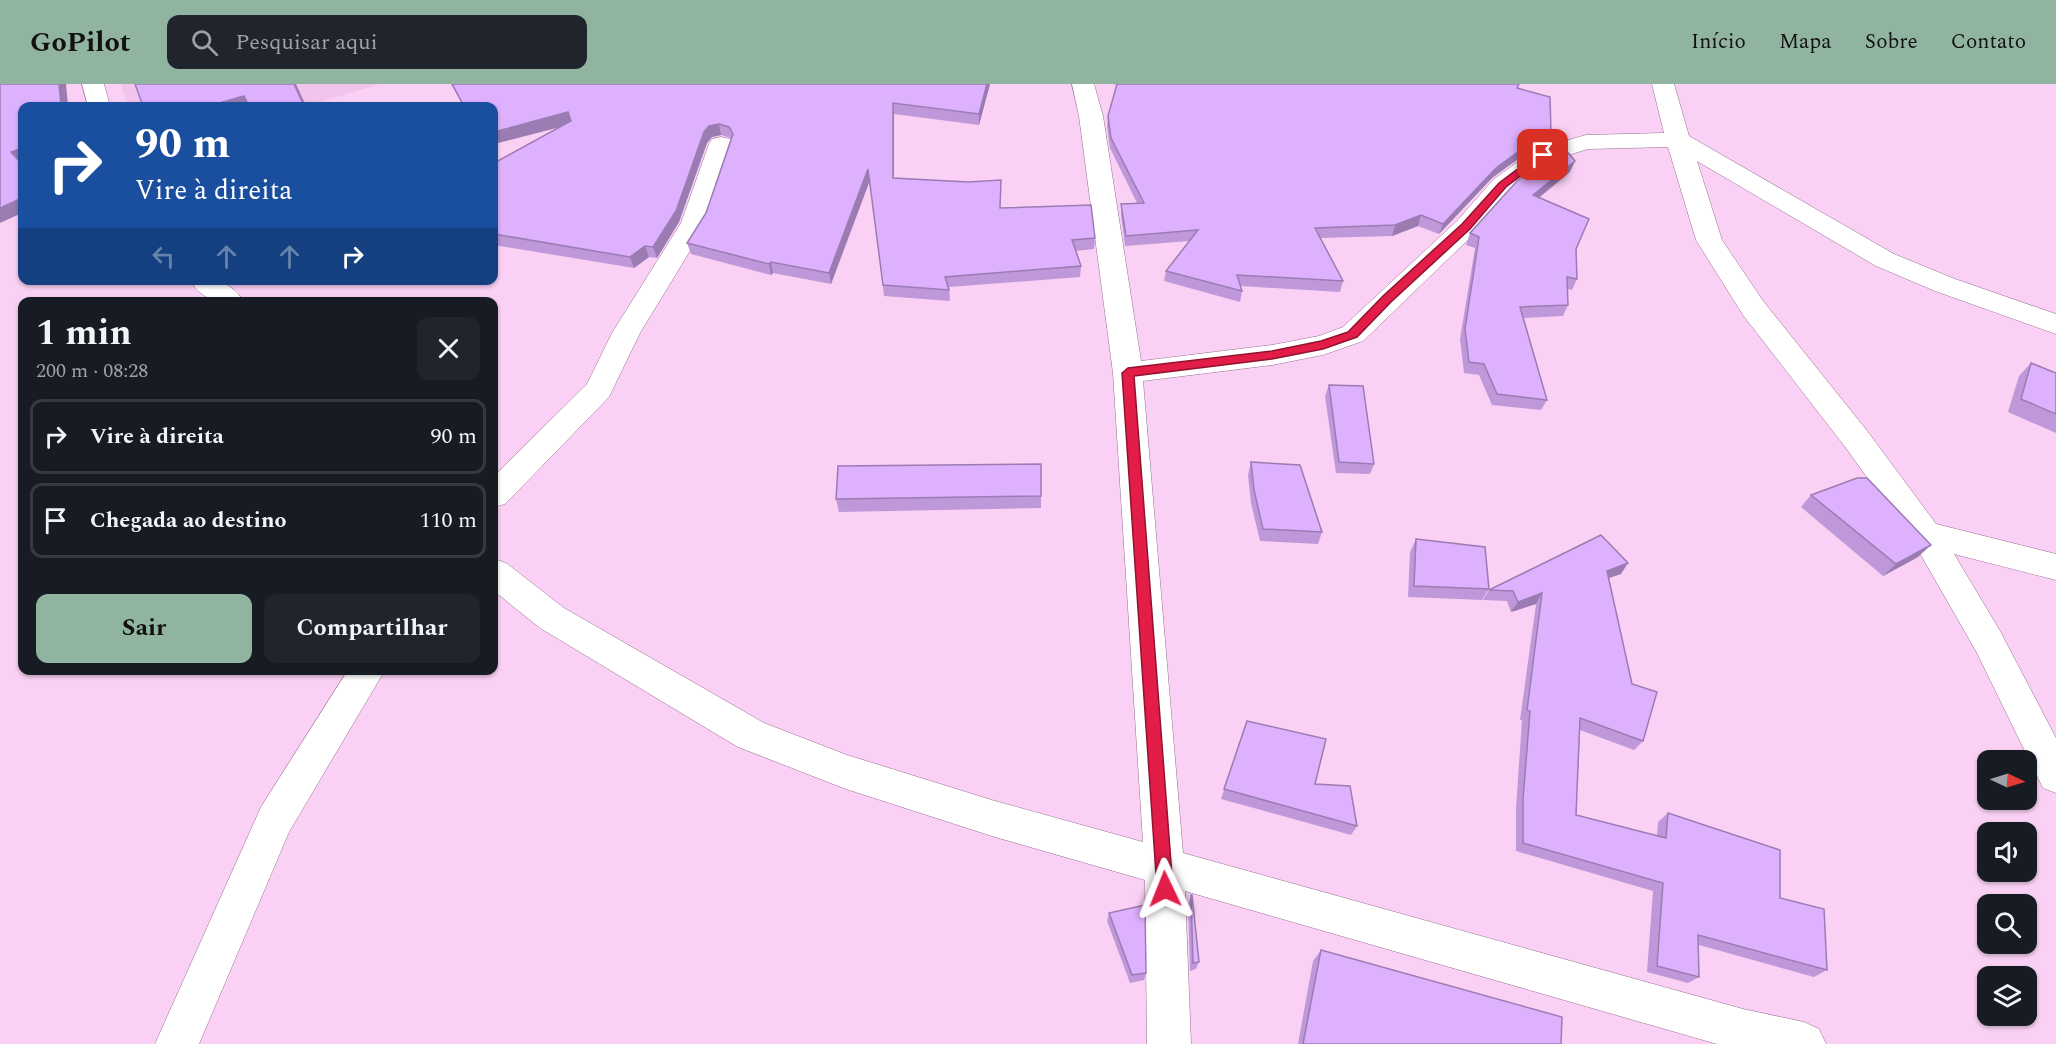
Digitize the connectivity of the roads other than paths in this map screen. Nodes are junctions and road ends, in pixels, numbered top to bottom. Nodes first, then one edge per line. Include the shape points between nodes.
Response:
1 (93, 84) edge
2 (1083, 84) edge
3 (1663, 84) edge
4 (98, 102) edge
5 (1678, 140) junction
6 (721, 144) edge
7 (209, 285) edge
8 (225, 297) edge
9 (2056, 324) edge
10 (1128, 373) junction
11 (498, 491) edge
12 (1925, 534) junction
13 (2056, 567) edge
14 (498, 576) edge
15 (365, 675) edge
16 (2056, 776) edge
17 (1164, 866) junction
18 (177, 1044) edge
19 (1169, 1044) edge
20 (1804, 1044) edge

1 - 4 street
2 - 10 street
3 - 5 street
5 - 9 street via 1885,261
5 - 10 street via 1586,142 1543,155 1502,185 1466,227 1353,334 1323,345 1272,355
5 - 12 street via 1709,240 1753,308
6 - 11 street via 694,223 626,333 598,390
7 - 8 street
10 - 17 street
12 - 13 street
12 - 16 street via 1988,641
14 - 17 street via 552,618 751,735 846,772
15 - 18 street via 275,820
17 - 19 street
17 - 20 street via 1731,1027

